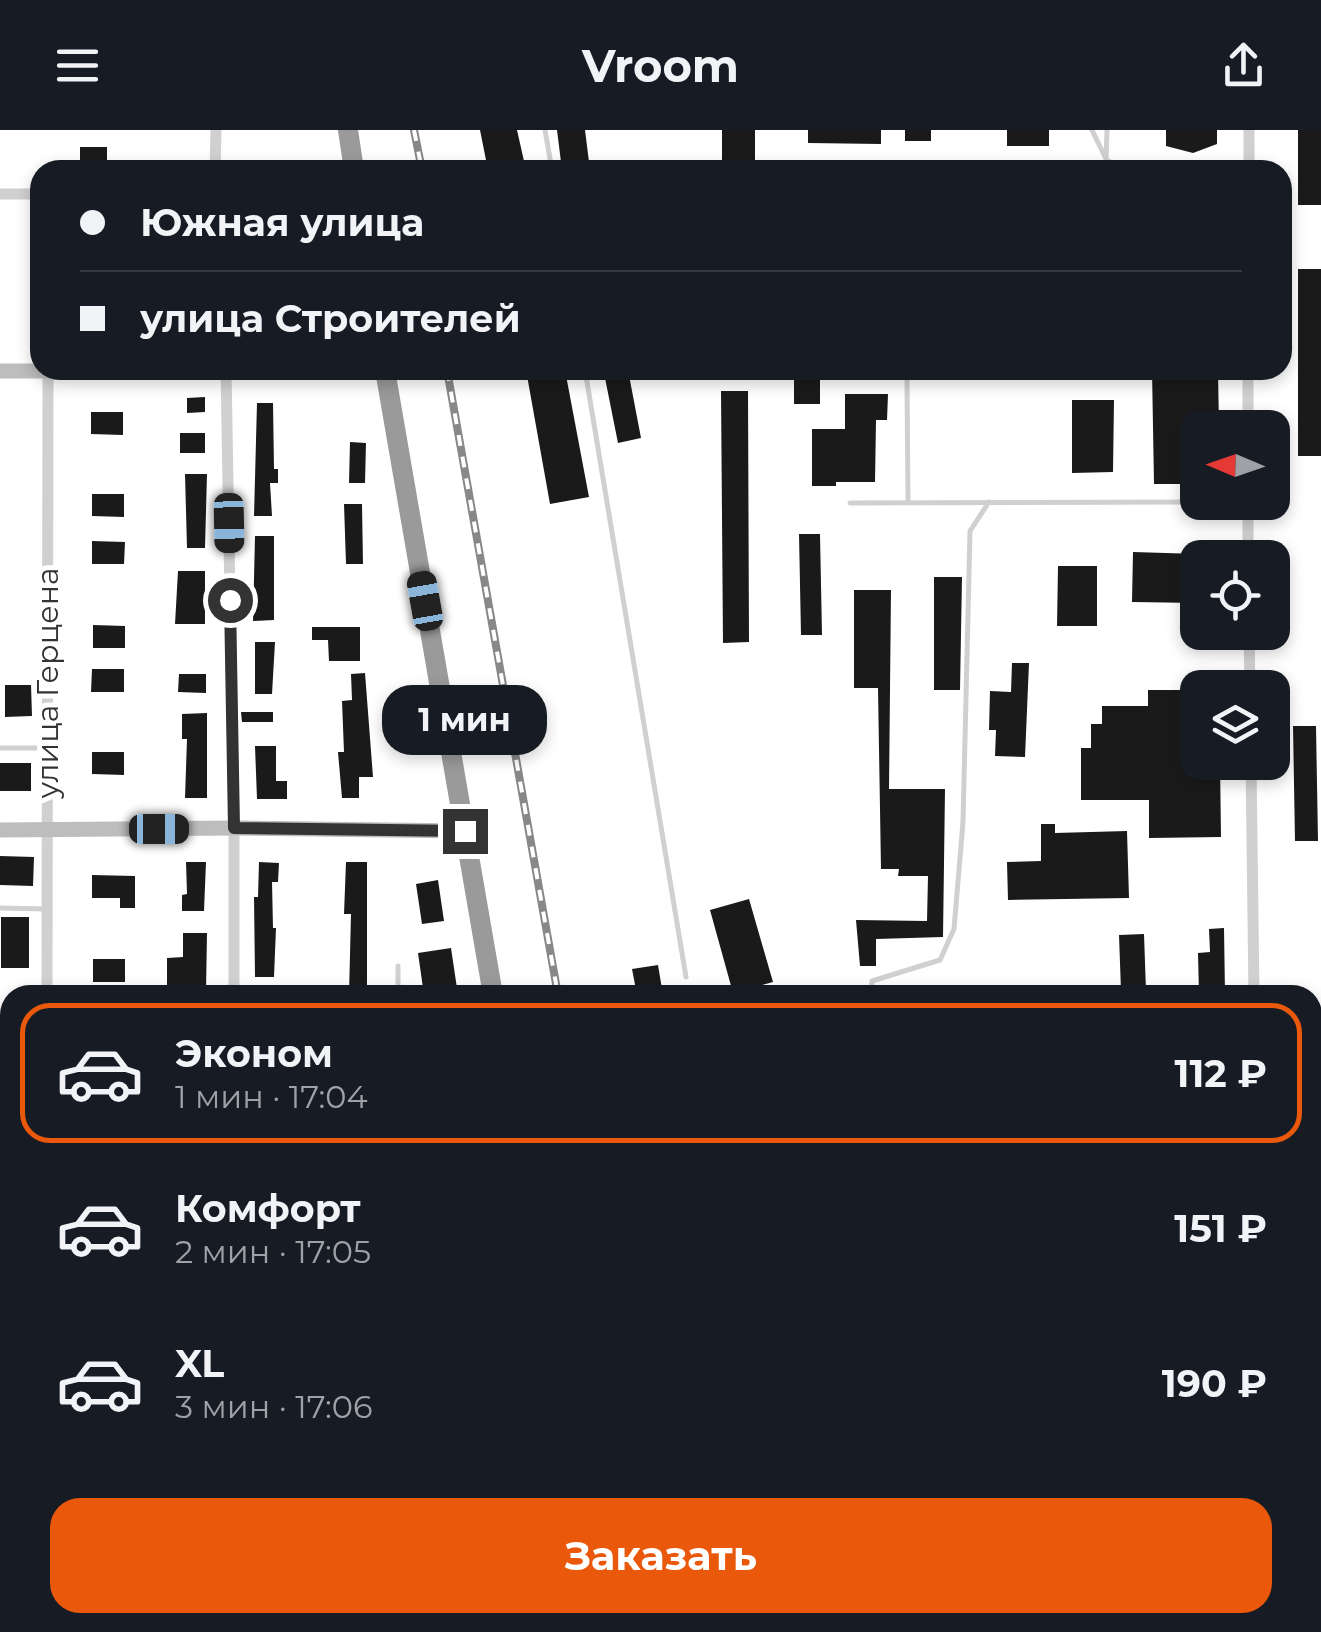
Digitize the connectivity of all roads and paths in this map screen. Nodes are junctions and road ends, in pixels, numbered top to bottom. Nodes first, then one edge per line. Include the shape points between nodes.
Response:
1 (216, 130) edge
2 (348, 130) edge
3 (545, 130) edge
4 (1092, 130) edge
5 (1108, 130) edge
6 (1250, 130) edge
7 (215, 160) edge
8 (352, 160) edge
9 (550, 160) edge
10 (1106, 160) joint
11 (1249, 160) edge
12 (0, 194) edge
13 (30, 194) edge
14 (0, 371) edge
15 (30, 371) edge
16 (48, 380) edge
17 (226, 380) edge
18 (387, 380) edge
19 (587, 380) edge
20 (908, 380) edge
21 (1248, 380) edge
22 (1248, 410) edge
23 (989, 502) junction
24 (1180, 502) edge
25 (850, 503) dead end
26 (908, 503) junction
27 (0, 748) edge
28 (46, 748) junction
29 (1251, 780) edge
30 (234, 828) junction
31 (0, 830) edge
32 (46, 830) junction
33 (465, 831) junction
34 (0, 908) edge
35 (46, 909) junction
36 (398, 966) dead end
37 (686, 977) dead end
38 (46, 985) edge
39 (234, 985) edge
40 (398, 985) edge
41 (492, 985) edge
42 (872, 985) edge
43 (1254, 985) edge

1 - 7 street
2 - 8 highway
3 - 9 lane
4 - 10 lane
5 - 10 lane
6 - 11 street
12 - 13 street
14 - 15 main road
16 - 28 street, улица Герцена
17 - 30 street
18 - 33 highway
19 - 37 lane
20 - 26 lane
21 - 22 street
23 - 24 lane
23 - 26 lane
23 - 42 lane via 970,531 954,929 940,960
25 - 26 lane
27 - 28 lane
28 - 32 street, улица Герцена
29 - 43 street
30 - 32 main road
30 - 33 main road
30 - 39 street
31 - 32 main road
32 - 35 street, улица Герцена
33 - 41 highway
34 - 35 lane
35 - 38 street, улица Герцена
36 - 40 lane

